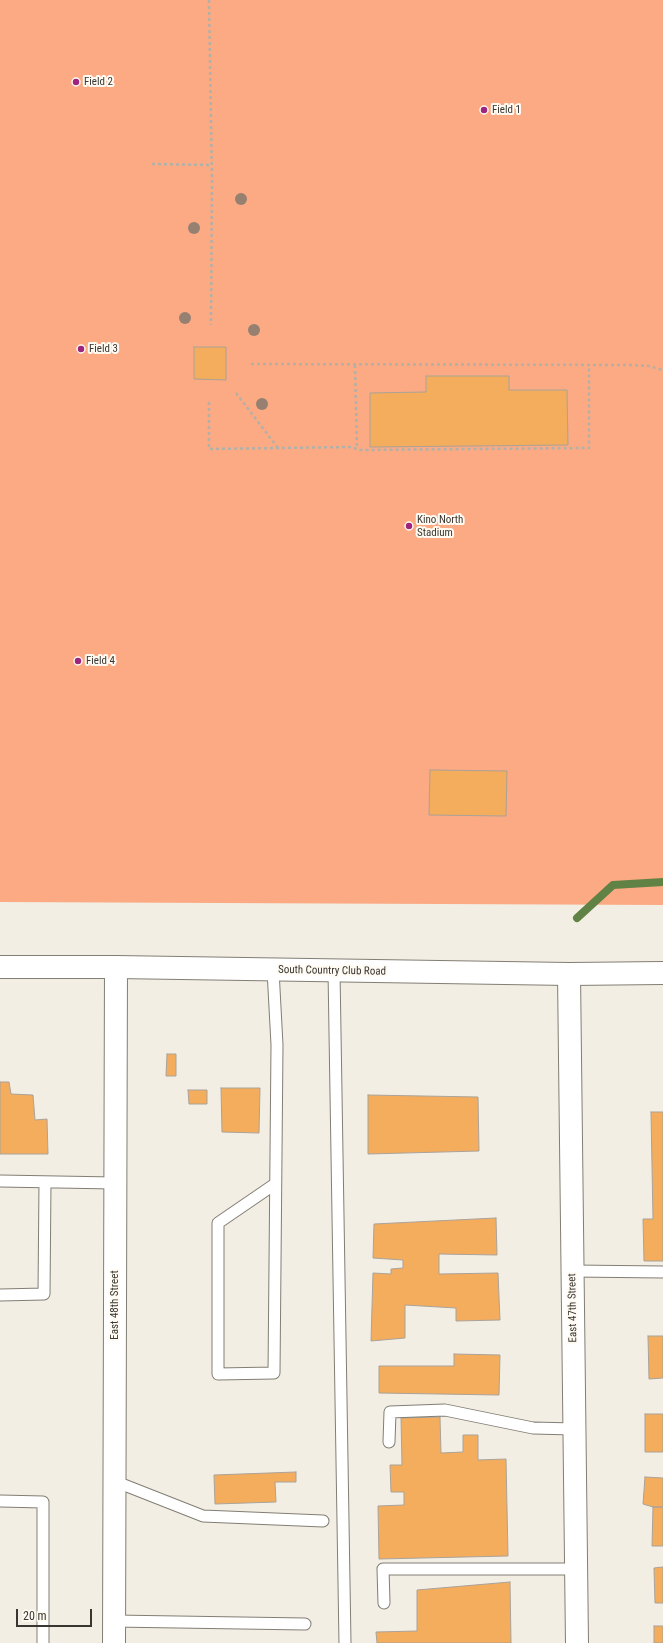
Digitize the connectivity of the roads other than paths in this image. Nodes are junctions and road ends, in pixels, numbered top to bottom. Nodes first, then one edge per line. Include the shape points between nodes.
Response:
1 (0, 968) edge
2 (116, 968) junction
3 (273, 970) junction
4 (334, 971) junction
5 (663, 973) edge
6 (569, 974) junction
7 (0, 1181) edge
8 (45, 1182) junction
9 (115, 1183) junction
10 (275, 1184) junction
11 (573, 1271) junction
12 (663, 1272) edge
13 (0, 1295) edge
14 (574, 1429) junction
15 (389, 1442) dead end
16 (114, 1481) junction
17 (0, 1501) edge
18 (323, 1521) dead end
19 (576, 1569) junction
20 (384, 1602) dead end
21 (114, 1621) junction
22 (305, 1624) dead end
23 (43, 1643) edge
24 (114, 1643) edge
25 (346, 1643) edge
26 (577, 1643) edge

1 - 2 street, South Country Club Road
2 - 3 street, South Country Club Road
2 - 9 street, East 48th Street
3 - 4 street, South Country Club Road
3 - 10 lane via 277,1046
4 - 6 street, South Country Club Road
4 - 25 lane
5 - 6 street, South Country Club Road
6 - 11 street, East 47th Street
7 - 8 lane
8 - 9 lane
8 - 13 lane via 44,1294
9 - 16 street, East 48th Street
10 - 10 lane via 218,1223 218,1374 274,1373
11 - 12 lane
11 - 14 street, East 47th Street
14 - 15 lane via 533,1428 445,1410 390,1412
14 - 19 street, East 47th Street
16 - 18 lane via 202,1516
16 - 21 street, East 48th Street
17 - 23 lane via 43,1502
19 - 20 lane via 383,1569
19 - 26 street, East 47th Street
21 - 22 lane
21 - 24 street, East 48th Street

